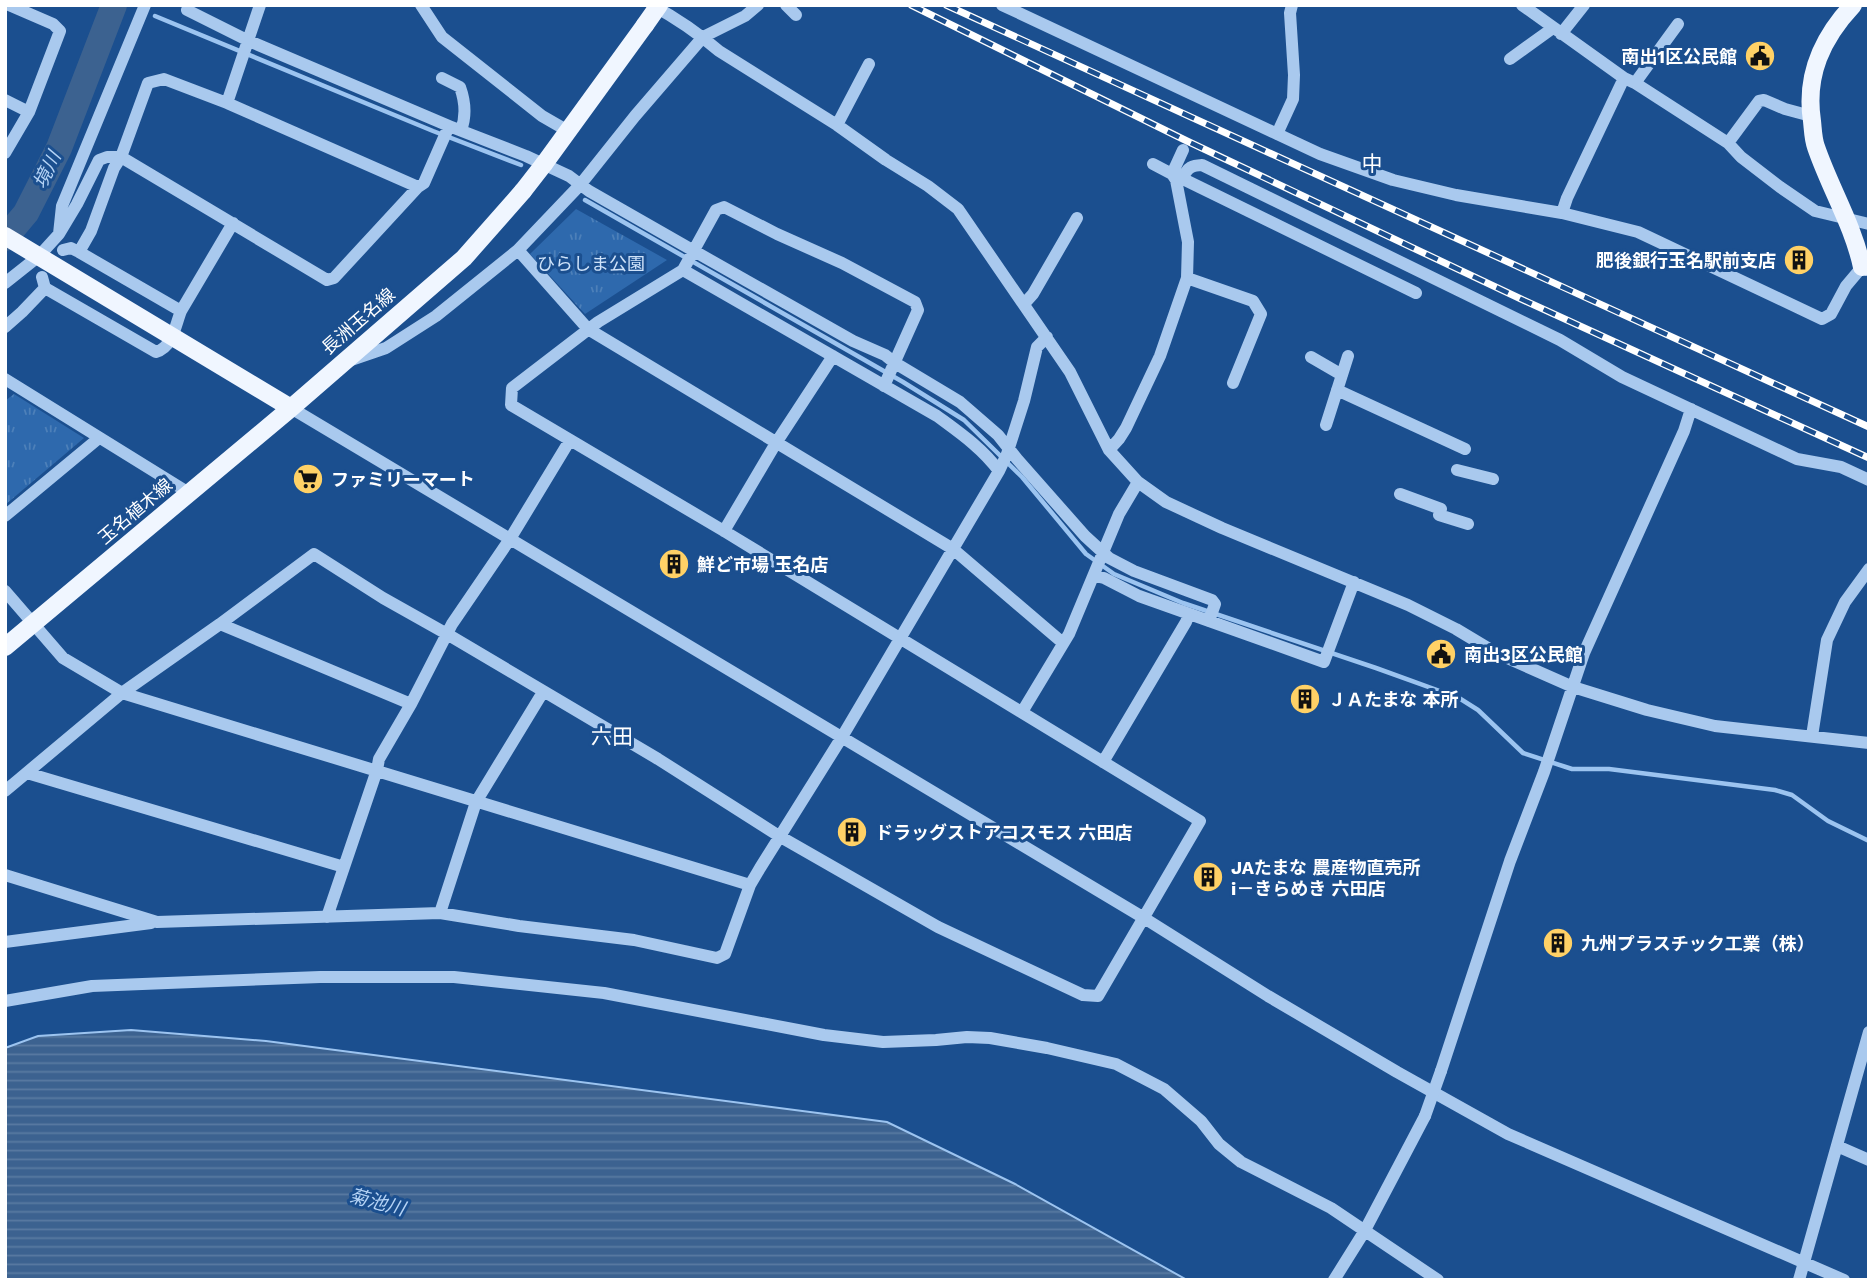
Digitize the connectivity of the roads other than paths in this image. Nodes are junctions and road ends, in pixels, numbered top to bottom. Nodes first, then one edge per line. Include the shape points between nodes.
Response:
1 (9, 5) edge
2 (145, 5) edge
3 (260, 5) edge
4 (421, 5) edge
5 (652, 5) edge
6 (659, 5) edge
7 (758, 5) edge
8 (786, 5) edge
9 (1002, 5) edge
10 (1292, 5) edge
11 (1522, 5) edge
12 (1584, 5) edge
13 (1853, 5) edge
14 (187, 10) dead end
15 (796, 15) dead end
16 (1678, 24) dead end
17 (1557, 31) junction
18 (703, 37) junction
19 (246, 49) junction
20 (1510, 59) dead end
21 (869, 64) dead end
22 (442, 78) dead end
23 (1630, 81) junction
24 (5, 100) edge
25 (227, 103) junction
26 (29, 112) junction
27 (1811, 116) junction
28 (836, 125) junction
29 (568, 131) junction
30 (450, 132) junction
31 (1277, 134) junction
32 (1728, 144) junction
33 (1183, 150) dead end
34 (5, 153) edge
35 (121, 157) junction
36 (1153, 164) dead end
37 (1176, 177) junction
38 (580, 185) junction
39 (418, 187) junction
40 (1562, 213) junction
41 (1077, 218) dead end
42 (1846, 219) junction
43 (233, 223) junction
44 (1869, 224) edge
45 (59, 234) junction
46 (5, 236) edge
47 (63, 250) dead end
48 (519, 250) junction
49 (79, 252) junction
50 (35, 254) junction
51 (689, 260) junction
52 (1866, 269) edge
53 (1187, 278) junction
54 (5, 283) edge
55 (1416, 293) dead end
56 (1024, 304) junction
57 (181, 311) junction
58 (5, 327) edge
59 (588, 329) junction
60 (173, 336) junction
61 (1047, 337) junction
62 (833, 356) junction
63 (1348, 356) dead end
64 (1311, 357) dead end
65 (341, 364) junction
66 (890, 374) junction
67 (1342, 375) junction
68 (1233, 383) dead end
69 (8, 385) edge
70 (1337, 390) junction
71 (291, 408) junction
72 (1691, 409) junction
73 (1326, 425) dead end
74 (99, 438) junction
75 (570, 440) junction
76 (776, 443) junction
77 (1465, 449) dead end
78 (1109, 450) junction
79 (1004, 459) junction
80 (1457, 470) dead end
81 (1493, 479) dead end
82 (1869, 480) edge
83 (1138, 482) junction
84 (190, 493) junction
85 (1401, 494) dead end
86 (5, 516) edge
87 (1468, 524) dead end
88 (724, 531) junction
89 (510, 539) junction
90 (953, 549) junction
91 (1099, 564) junction
92 (1869, 569) edge
93 (1354, 582) junction
94 (5, 591) edge
95 (1189, 614) junction
96 (1212, 614) junction
97 (33, 624) junction
98 (220, 624) junction
99 (447, 634) junction
100 (901, 638) junction
101 (1063, 643) junction
102 (5, 647) edge
103 (1573, 687) junction
104 (122, 692) junction
105 (543, 692) junction
106 (411, 704) junction
107 (1022, 712) junction
108 (1812, 736) junction
109 (842, 737) junction
110 (1869, 743) edge
111 (1103, 762) junction
112 (377, 770) junction
113 (27, 773) junction
114 (5, 790) edge
115 (476, 802) junction
116 (779, 836) junction
117 (344, 867) junction
118 (5, 875) edge
119 (750, 886) junction
120 (440, 913) junction
121 (327, 917) junction
122 (1144, 918) junction
123 (157, 922) junction
124 (5, 942) edge
125 (5, 1001) edge
126 (1869, 1032) edge
127 (1867, 1048) edge
128 (1838, 1146) junction
129 (1869, 1160) edge
130 (1364, 1232) junction
131 (1805, 1263) junction
132 (1334, 1280) edge
133 (1438, 1280) edge
134 (1799, 1280) edge
135 (1844, 1280) edge

1 - 26 street via 60,31
2 - 45 street via 62,206
3 - 19 street
4 - 29 street via 442,37 542,116
5 - 18 street
6 - 29 main road, 長洲玉名線, bridge
7 - 18 street
8 - 15 street
9 - 31 street
10 - 31 street via 1293,99
11 - 17 street
12 - 17 street
13 - 27 main road via 1836,23 1819,55 1811,81
14 - 19 street
16 - 23 street
17 - 20 street
17 - 23 street
18 - 28 street
18 - 38 street
19 - 25 street
19 - 30 street
21 - 28 street
22 - 30 street via 462,92 465,120
23 - 32 street
23 - 40 street
24 - 26 street
25 - 35 street via 164,79 148,83
25 - 39 street
26 - 34 street
27 - 32 street via 1759,101
27 - 42 main road via 1815,145
28 - 56 street via 958,209
29 - 65 main road, 長洲玉名線, bridge via 464,258
30 - 38 street via 526,156
30 - 39 street
31 - 40 street via 1320,155 1393,180
32 - 42 street via 1815,211
33 - 37 street
35 - 43 street
35 - 45 street via 99,160
35 - 49 street
36 - 37 street
37 - 53 street via 1188,242
37 - 55 street
37 - 72 street via 1193,165 1202,165
38 - 48 street
38 - 51 street
39 - 43 street via 334,278 327,280
40 - 52 street via 1638,232 1822,319 1831,314 1846,286
41 - 56 street
42 - 44 street
42 - 52 main road
43 - 57 street
45 - 50 street
46 - 50 main road
47 - 49 street
48 - 59 street
48 - 65 street via 436,316 386,348
49 - 57 street
50 - 54 street
50 - 60 main road
51 - 59 street
51 - 62 street
51 - 66 street via 885,355
51 - 66 street via 716,210 724,206 915,302 918,310
53 - 68 street via 1253,301 1261,314
53 - 78 street via 1160,356 1126,428
56 - 61 street
57 - 60 street
58 - 60 street via 44,283 156,352 164,350
59 - 75 street via 512,388 511,405
59 - 76 street
60 - 71 main road
61 - 78 street
61 - 79 street via 1037,346
62 - 66 street
62 - 76 street
63 - 67 street
64 - 67 street
65 - 71 main road, 長洲玉名線
66 - 79 street via 991,460
66 - 79 street via 960,402 998,435
67 - 70 street
69 - 74 street
70 - 73 street
70 - 77 street
71 - 84 main road, 玉名植木線
71 - 89 street
72 - 82 street via 1797,459 1841,467
72 - 103 street
74 - 84 street
74 - 86 street
75 - 88 street
75 - 89 street
76 - 88 street
76 - 90 street
78 - 83 street
79 - 90 street
79 - 91 street via 1097,546
80 - 81 street
83 - 91 street
83 - 93 street via 1166,502 1222,528
84 - 97 main road, 玉名植木線
85 - 87 street
88 - 100 street
89 - 99 street
89 - 109 street
90 - 100 street
90 - 101 street
91 - 95 street via 1104,578
91 - 96 street via 1109,558 1212,600
91 - 101 street
92 - 108 street via 1845,602 1827,640
93 - 96 street via 1324,662
93 - 103 street
94 - 97 street
95 - 96 street
95 - 111 street
97 - 102 main road, 玉名植木線
97 - 104 street via 63,658
98 - 99 street via 314,554
98 - 104 street
98 - 106 street
99 - 105 street
99 - 106 street
100 - 107 street
100 - 109 street
101 - 107 street
103 - 108 street via 1715,726
103 - 130 street, bridge via 1425,1116
104 - 112 street
104 - 113 street
105 - 115 street
105 - 116 street
106 - 112 street
107 - 111 street
108 - 110 street
109 - 116 street
109 - 122 street
111 - 122 street via 1200,821
112 - 115 street
112 - 117 street
113 - 114 street
113 - 117 street
115 - 119 street
115 - 120 street
116 - 119 street
116 - 122 street via 938,927 1083,995 1098,996
117 - 121 street
118 - 123 street
119 - 120 street via 725,954 717,958 634,940
120 - 121 street
121 - 123 street
122 - 131 street via 1279,1003 1508,1134
123 - 124 street
125 - 130 street via 92,986 454,977 604,993 883,1042 989,1038 1116,1064 1164,1089 1241,1162 1331,1208
126 - 127 street
127 - 128 street
128 - 129 street
128 - 131 street
130 - 132 street
130 - 133 street
131 - 134 street
131 - 135 street

